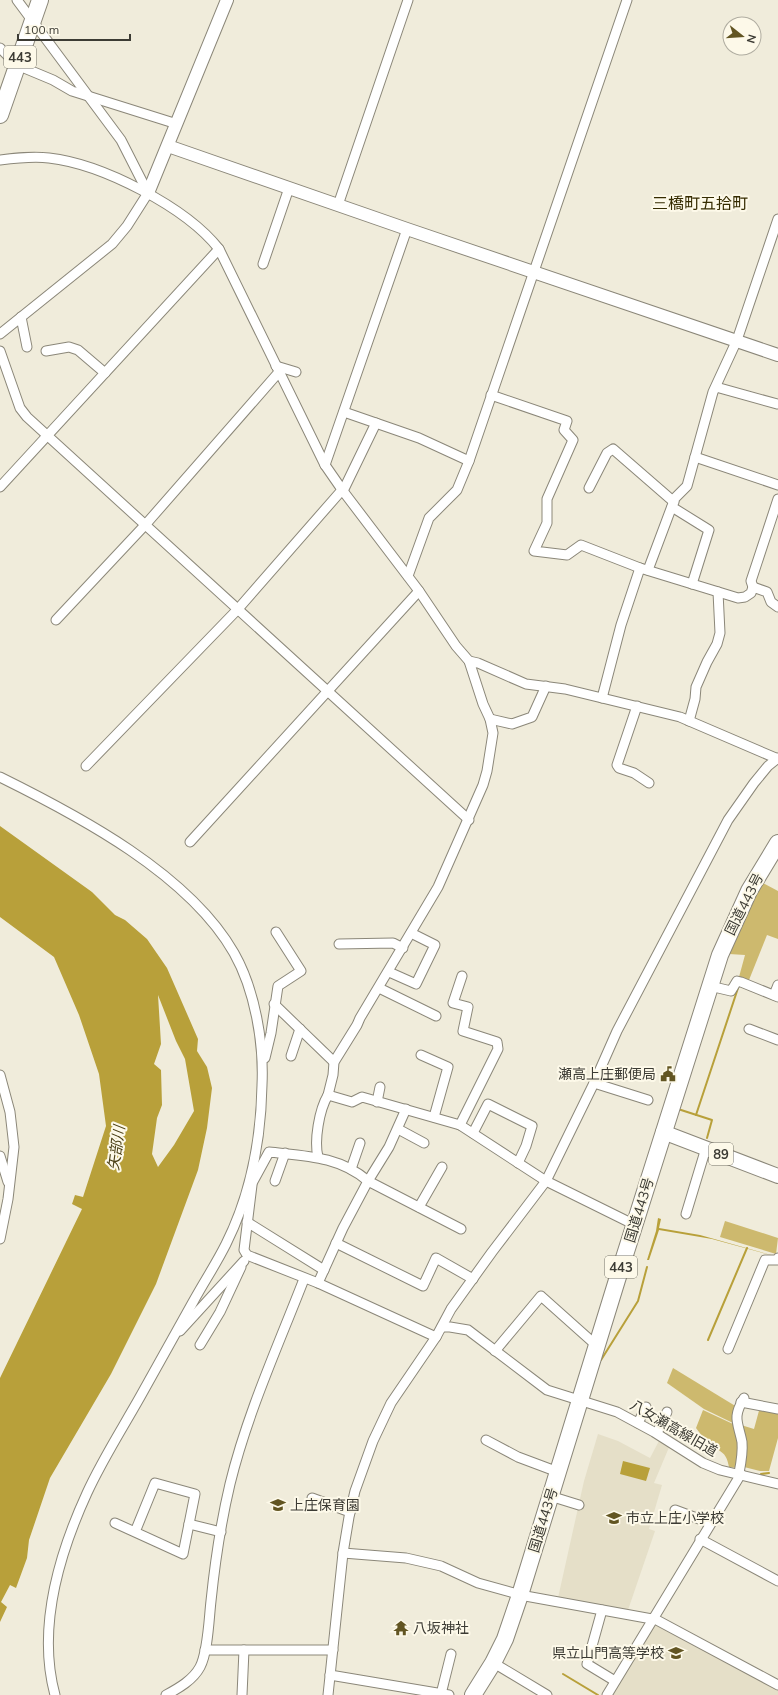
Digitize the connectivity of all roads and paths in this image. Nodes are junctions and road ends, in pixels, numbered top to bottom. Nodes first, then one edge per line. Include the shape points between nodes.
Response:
1 (17, 0) edge
2 (40, 0) edge
3 (227, 0) edge
4 (408, 0) edge
5 (627, 0) edge
6 (31, 12) edge
7 (0, 48) edge
8 (15, 62) junction
9 (0, 94) edge
10 (90, 97) junction
11 (0, 115) edge
12 (177, 124) junction
13 (168, 146) junction
14 (0, 160) edge
15 (288, 188) junction
16 (148, 194) junction
17 (338, 205) junction
18 (778, 219) edge
19 (407, 229) junction
20 (219, 250) junction
21 (263, 264) dead end
22 (534, 272) junction
23 (21, 317) junction
24 (0, 334) edge
25 (737, 340) junction
26 (27, 346) dead end
27 (0, 351) edge
28 (46, 351) dead end
29 (778, 355) edge
30 (278, 369) junction
31 (296, 372) dead end
32 (105, 373) junction
33 (716, 387) junction
34 (492, 396) junction
35 (777, 404) edge
36 (344, 412) junction
37 (376, 423) junction
38 (48, 436) junction
39 (695, 457) junction
40 (469, 461) junction
41 (325, 465) junction
42 (778, 485) edge
43 (0, 487) edge
44 (589, 488) dead end
45 (342, 491) junction
46 (778, 500) edge
47 (673, 504) junction
48 (146, 524) junction
49 (644, 569) junction
50 (408, 576) junction
51 (692, 584) junction
52 (753, 588) junction
53 (419, 591) junction
54 (718, 592) junction
55 (774, 598) edge
56 (778, 607) edge
57 (238, 609) junction
58 (56, 620) dead end
59 (469, 661) junction
60 (546, 686) junction
61 (328, 692) junction
62 (602, 698) junction
63 (637, 706) junction
64 (490, 718) junction
65 (689, 721) junction
66 (778, 758) edge
67 (86, 766) dead end
68 (0, 777) edge
69 (649, 783) dead end
70 (469, 820) junction
71 (190, 842) dead end
72 (778, 843) edge
73 (276, 932) dead end
74 (411, 933) junction
75 (339, 944) dead end
76 (403, 948) junction
77 (389, 972) junction
78 (462, 976) dead end
79 (778, 985) edge
80 (714, 987) dead end
81 (379, 988) junction
82 (776, 996) edge
83 (274, 1004) junction
84 (436, 1016) dead end
85 (300, 1029) junction
86 (749, 1029) dead end
87 (778, 1040) edge
88 (291, 1056) dead end
89 (421, 1056) dead end
90 (334, 1062) junction
91 (263, 1066) junction
92 (0, 1075) edge
93 (594, 1083) junction
94 (380, 1087) dead end
95 (328, 1095) junction
96 (648, 1100) dead end
97 (378, 1102) junction
98 (406, 1109) junction
99 (434, 1117) junction
100 (460, 1125) junction
101 (398, 1129) junction
102 (663, 1132) junction
103 (473, 1133) junction
104 (360, 1143) dead end
105 (424, 1143) dead end
106 (706, 1148) junction
107 (285, 1153) junction
108 (0, 1156) edge
109 (318, 1157) junction
110 (518, 1163) junction
111 (442, 1167) dead end
112 (351, 1169) junction
113 (778, 1176) edge
114 (276, 1181) dead end
115 (368, 1181) junction
116 (546, 1181) junction
117 (250, 1184) junction
118 (9, 1185) junction
119 (419, 1207) junction
120 (686, 1214) dead end
121 (247, 1222) junction
122 (635, 1225) junction
123 (461, 1229) dead end
124 (0, 1239) edge
125 (336, 1243) junction
126 (246, 1258) junction
127 (778, 1258) edge
128 (324, 1270) junction
129 (304, 1279) junction
130 (473, 1279) junction
131 (318, 1283) junction
132 (442, 1327) junction
133 (436, 1337) junction
134 (173, 1338) junction
135 (200, 1345) dead end
136 (596, 1346) junction
137 (728, 1349) dead end
138 (495, 1350) junction
139 (579, 1401) junction
140 (646, 1407) dead end
141 (778, 1409) edge
142 (667, 1412) dead end
143 (638, 1423) junction
144 (657, 1434) junction
145 (486, 1440) dead end
146 (558, 1472) junction
147 (740, 1474) junction
148 (778, 1484) edge
149 (550, 1496) junction
150 (312, 1498) dead end
151 (579, 1506) dead end
152 (675, 1510) dead end
153 (350, 1512) junction
154 (115, 1523) dead end
155 (710, 1523) junction
156 (189, 1524) junction
157 (135, 1532) junction
158 (221, 1532) junction
159 (700, 1539) junction
160 (343, 1553) junction
161 (778, 1580) edge
162 (517, 1594) junction
163 (602, 1610) junction
164 (653, 1618) junction
165 (205, 1650) junction
166 (244, 1650) junction
167 (333, 1650) junction
168 (451, 1654) dead end
169 (497, 1665) dead end
170 (330, 1675) junction
171 (615, 1681) junction
172 (778, 1685) edge
173 (171, 1694) edge
174 (445, 1694) edge
175 (55, 1695) edge
176 (242, 1695) edge
177 (328, 1695) edge
178 (473, 1695) edge
179 (547, 1695) edge
180 (607, 1695) edge

1 - 6 street
2 - 6 highway, 443
3 - 12 street
4 - 17 street
5 - 22 street
6 - 8 highway, 443
6 - 10 street
7 - 8 street
8 - 9 highway, 443
8 - 10 street via 72,91
8 - 11 highway, 443
10 - 12 street
10 - 16 street via 121,140
12 - 13 street
13 - 15 street
13 - 16 street
14 - 16 street via 49,158 70,162 127,182
15 - 17 street
15 - 21 street
16 - 20 street via 195,225
16 - 23 street via 112,244
17 - 19 street
18 - 25 street
19 - 22 street
19 - 36 street
20 - 30 street
20 - 32 street
22 - 25 street
22 - 34 street
23 - 24 street
23 - 26 street
25 - 29 street
25 - 33 street
27 - 38 street via 20,408
28 - 32 street via 69,347 78,350
30 - 31 street
30 - 41 street
30 - 48 street
32 - 38 street
33 - 35 street
33 - 39 street
34 - 40 street
34 - 49 street via 567,420 564,430 573,440 547,499 547,524 534,551 567,555 581,545
36 - 37 street
36 - 41 street
37 - 40 street via 420,438
37 - 45 street
38 - 43 street
38 - 48 street
39 - 42 street
39 - 47 street via 688,486 675,498
40 - 50 street via 457,490 429,518
41 - 45 street
44 - 47 street via 612,449
45 - 50 street
45 - 57 street
46 - 52 street via 751,581
47 - 49 street
47 - 51 street via 709,530
48 - 57 street
48 - 58 street
49 - 51 street
49 - 62 street via 621,625
50 - 53 street
51 - 54 street
52 - 54 street via 746,597 738,598
52 - 55 street via 767,592
53 - 59 street
53 - 61 street
54 - 65 street via 720,634 696,687
55 - 56 street
57 - 61 street
57 - 67 street
59 - 60 street via 526,684
59 - 64 street
60 - 62 street
60 - 64 street via 532,717 512,724
61 - 70 street
61 - 71 street
62 - 63 street
63 - 65 street
63 - 69 street via 617,765
64 - 70 street via 493,733 488,771
65 - 66 street
66 - 93 street via 768,766 728,820 627,1012
68 - 91 street via 125,847 149,864 202,910 233,950 242,968 258,1024
70 - 74 street via 438,887
72 - 102 highway, 国道443号 / 443 via 749,891 720,955
73 - 83 street via 301,970 278,986
74 - 76 street
74 - 77 street via 435,945 416,984
75 - 76 street via 393,943
76 - 77 street
77 - 81 street
78 - 100 street via 453,1003 468,1007 463,1031 497,1042 498,1049
79 - 82 street
80 - 82 street via 731,991 737,981
81 - 84 street
81 - 90 street
83 - 85 street
83 - 91 street via 271,1033
85 - 88 street
85 - 90 street
86 - 87 street
89 - 99 street via 448,1067
90 - 95 street
91 - 117 street via 259,1127
92 - 118 street via 12,1130 13,1154
93 - 96 street
93 - 116 street
94 - 97 street
95 - 97 street via 352,1102 362,1097
95 - 109 street via 324,1103 316,1147
97 - 98 street
98 - 99 street
98 - 101 street
99 - 100 street
100 - 103 street
101 - 105 street
101 - 115 street
102 - 106 main road, 89
102 - 122 highway, 国道443号 / 443
103 - 110 street
103 - 110 street via 488,1104 532,1126
104 - 112 street
106 - 113 main road, 89
106 - 120 street
107 - 109 street
107 - 114 street
107 - 117 street via 269,1152
108 - 118 street
109 - 112 street via 327,1158
110 - 116 street
111 - 119 street
112 - 115 street
115 - 119 street
115 - 125 street
116 - 122 street
116 - 130 street
117 - 121 street
117 - 134 street via 226,1243
118 - 124 street
119 - 123 street
121 - 126 street via 244,1250
121 - 128 street
122 - 136 highway, 国道443号 / 443
125 - 128 street
125 - 130 street via 423,1286 436,1258
126 - 129 street
126 - 134 street
126 - 135 street via 220,1312
127 - 137 street via 765,1260
128 - 131 street
129 - 131 street
129 - 158 street via 244,1434 230,1484
130 - 132 street via 451,1309
131 - 133 street
132 - 133 street
132 - 138 street, 八女瀬高線旧道 via 468,1330
133 - 153 street via 388,1409 373,1441
134 - 175 street via 106,1456 70,1535 55,1589 48,1636 49,1668
136 - 138 street via 540,1296
136 - 139 highway, 国道443号 / 443
138 - 139 street, 八女瀬高線旧道 via 547,1390
139 - 143 street, 八女瀬高線旧道 via 617,1412
139 - 146 highway, 国道443号 / 443
140 - 143 street
141 - 147 street via 743,1400 736,1415 742,1443
142 - 144 street
143 - 144 street, 八女瀬高線旧道
144 - 147 street, 八女瀬高線旧道 via 703,1463
145 - 146 street
146 - 149 highway, 国道443号 / 443
147 - 148 street, 八女瀬高線旧道
147 - 155 street
149 - 151 street
149 - 162 highway, 国道443号 / 443
150 - 153 street
152 - 155 street
153 - 160 street
154 - 157 street
155 - 159 street
156 - 157 street via 183,1554
156 - 157 street via 195,1494 155,1483
156 - 158 street
158 - 165 street
159 - 161 street
159 - 164 street
160 - 162 street via 406,1558 441,1566 478,1583
160 - 167 street
162 - 163 street
162 - 178 highway, 国道443号 / 443 via 504,1639
163 - 164 street
163 - 171 street via 587,1664
164 - 171 street
164 - 172 street
165 - 166 street
165 - 173 street via 201,1666
166 - 167 street
166 - 176 street
167 - 170 street
168 - 174 street
169 - 179 street
170 - 174 street
170 - 177 street
171 - 180 street

